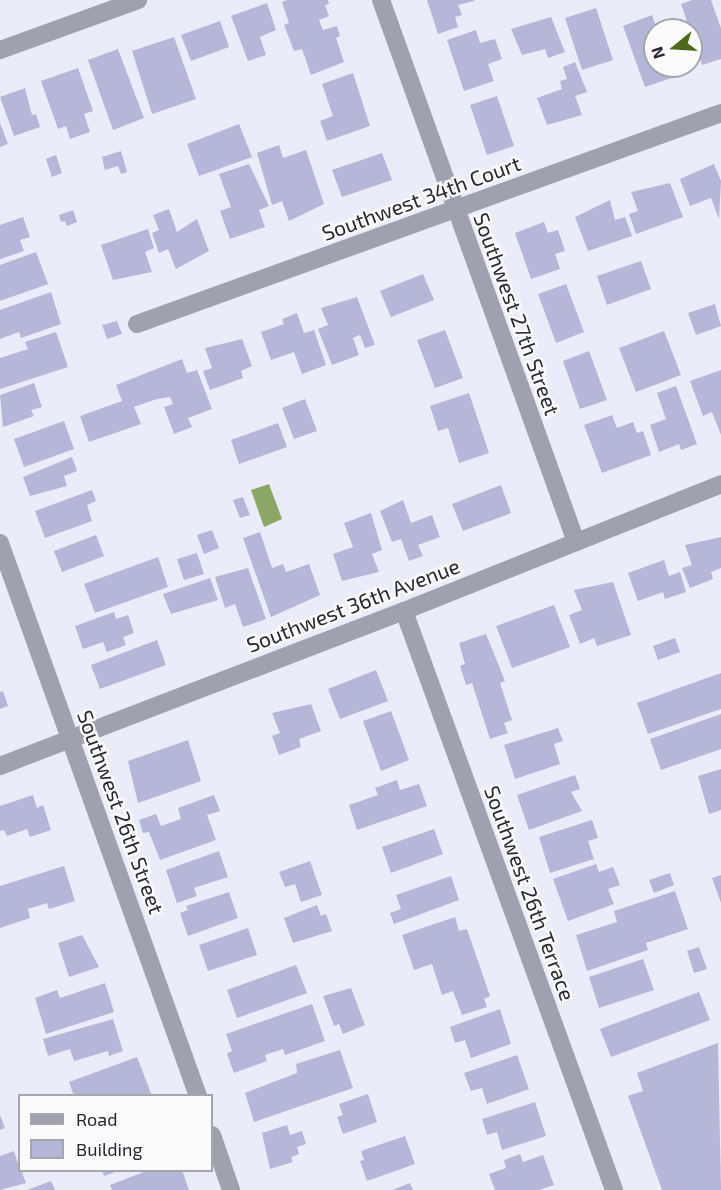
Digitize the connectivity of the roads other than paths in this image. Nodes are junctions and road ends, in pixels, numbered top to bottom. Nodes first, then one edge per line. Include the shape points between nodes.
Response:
1 (138, 0) edge
2 (381, 0) edge
3 (0, 50) edge
4 (721, 113) edge
5 (456, 209) junction
6 (137, 324) dead end
7 (721, 484) edge
8 (576, 542) junction
9 (0, 543) edge
10 (404, 611) junction
11 (70, 738) junction
12 (0, 766) edge
13 (198, 1094) edge
14 (213, 1138) edge
15 (231, 1190) edge
16 (614, 1190) edge

1 - 3 street
2 - 5 street, Southwest 27th Street
4 - 5 street, Southwest 34th Court
5 - 6 street, Southwest 34th Court
5 - 8 street, Southwest 27th Street
7 - 8 street, Southwest 36th Avenue
8 - 10 street, Southwest 36th Avenue
9 - 11 street, Southwest 26th Street
10 - 11 street, Southwest 36th Avenue
10 - 16 street, Southwest 26th Terrace
11 - 12 street, Southwest 36th Avenue
11 - 13 street, Southwest 26th Street
14 - 15 street

